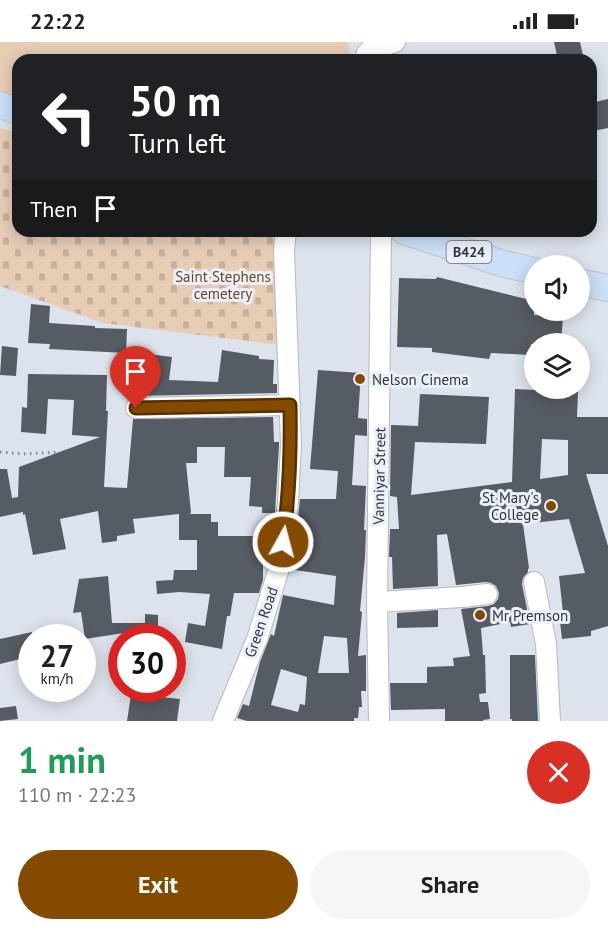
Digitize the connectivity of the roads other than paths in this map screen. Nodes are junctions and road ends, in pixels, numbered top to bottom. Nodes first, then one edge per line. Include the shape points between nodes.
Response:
1 (395, 42) edge
2 (366, 54) edge
3 (285, 237) edge
4 (381, 237) edge
5 (423, 237) edge
6 (524, 268) edge
7 (590, 284) edge
8 (608, 288) edge
9 (290, 405) junction
10 (136, 408) dead end
11 (534, 582) dead end
12 (487, 594) dead end
13 (377, 602) junction
14 (223, 721) edge
15 (379, 721) edge
16 (550, 721) edge

1 - 2 street
3 - 9 street, Green Road
4 - 13 street, Vanniyar Street
5 - 6 main road, B424
7 - 8 main road
9 - 10 street
9 - 14 street, Green Road via 288,504 281,562 257,639
11 - 16 street via 546,644
12 - 13 street
13 - 15 street, Vanniyar Street

